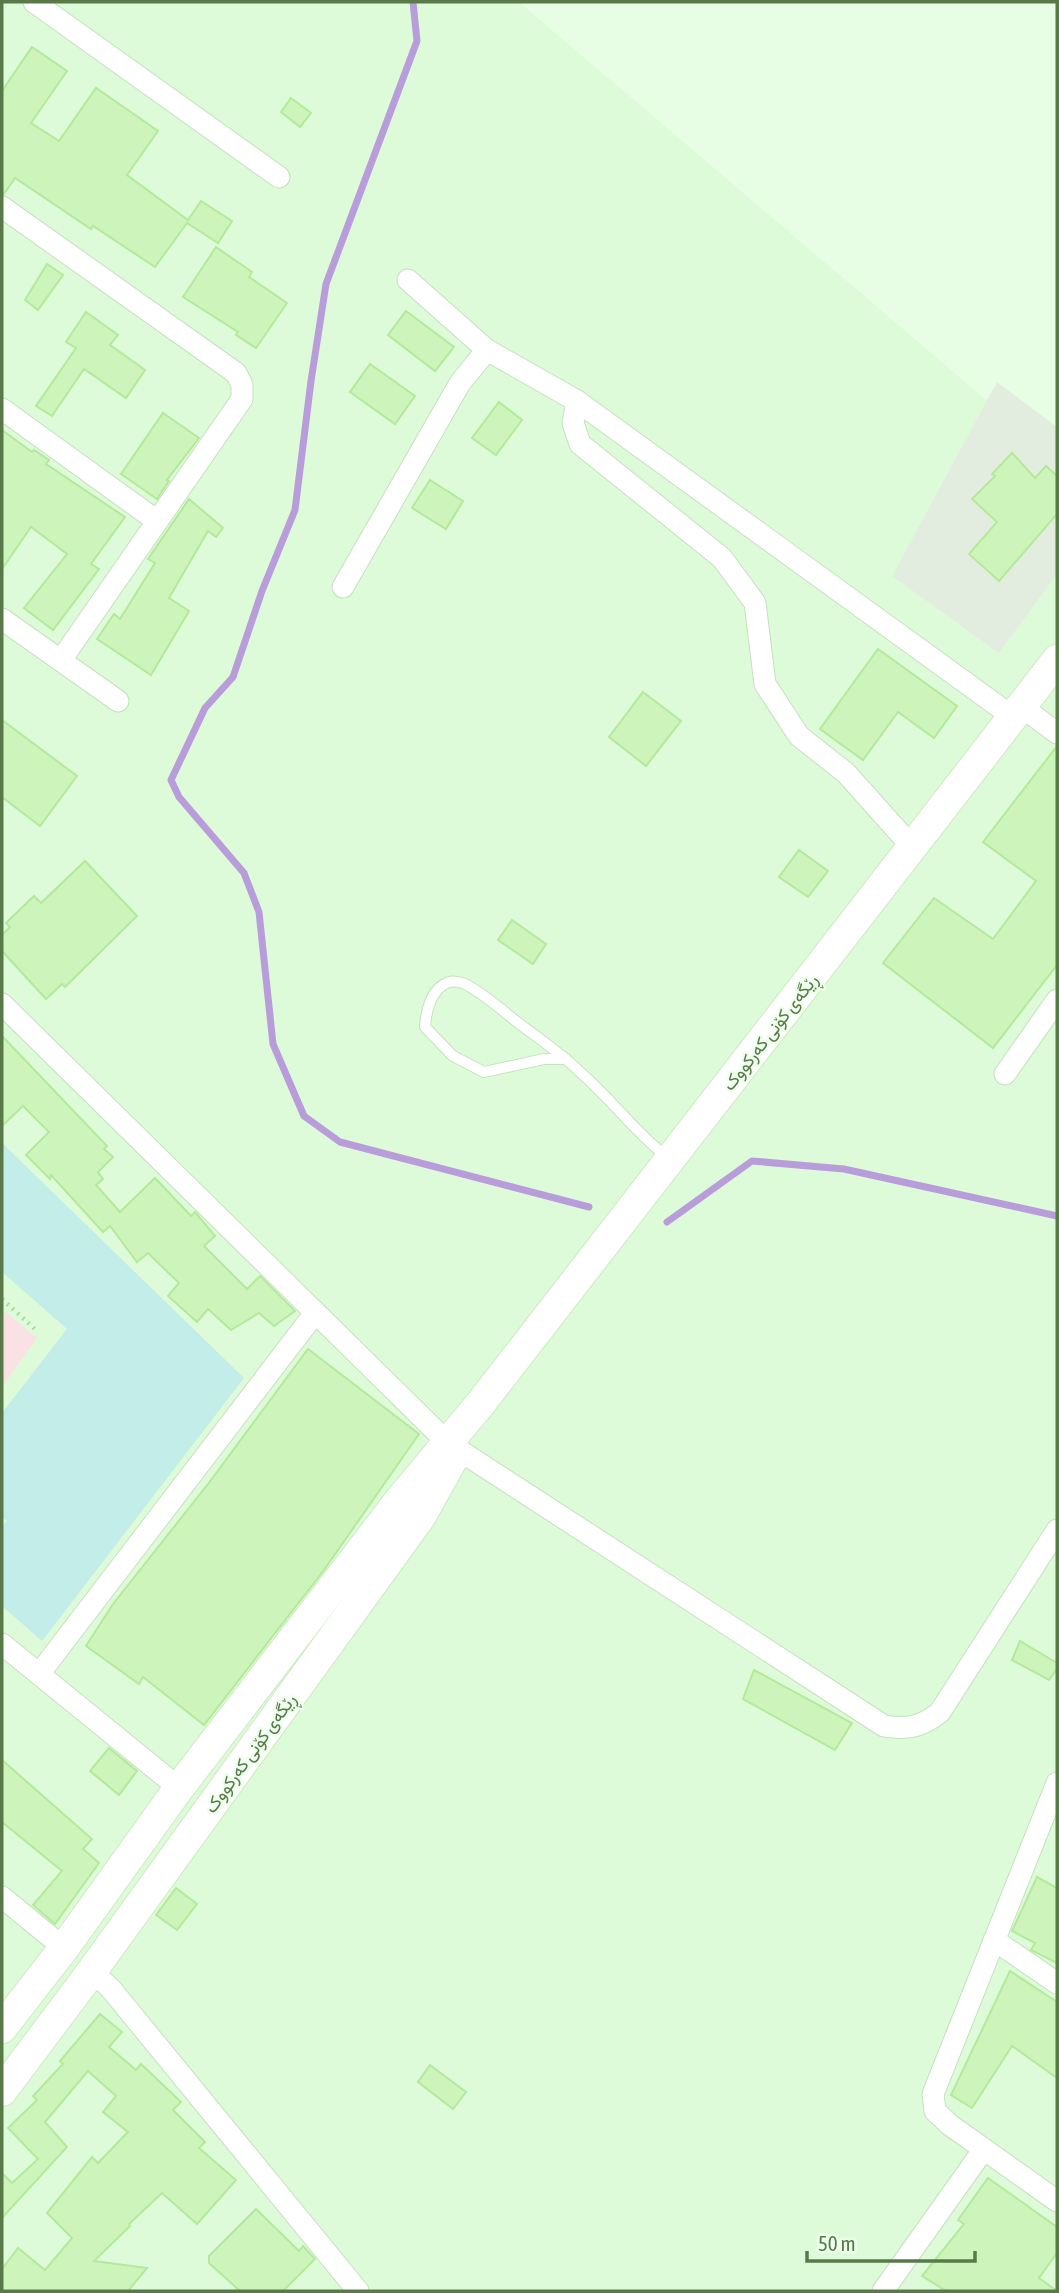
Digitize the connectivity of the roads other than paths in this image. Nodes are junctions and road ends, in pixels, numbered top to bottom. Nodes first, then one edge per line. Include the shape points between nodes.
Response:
1 (34, 2) edge
2 (279, 177) dead end
3 (2, 208) edge
4 (408, 280) dead end
5 (487, 350) junction
6 (577, 401) junction
7 (2, 410) edge
8 (157, 521) junction
9 (344, 587) dead end
10 (2, 619) edge
11 (61, 660) junction
12 (1057, 660) edge
13 (118, 701) dead end
14 (1017, 712) junction
15 (1057, 733) edge
16 (913, 848) junction
17 (1057, 1000) edge
18 (2, 1004) edge
19 (566, 1059) junction
20 (1005, 1074) dead end
21 (670, 1160) junction
22 (316, 1312) junction
23 (453, 1446) junction
24 (1057, 1530) edge
25 (2, 1644) edge
26 (39, 1674) junction
27 (1057, 1783) edge
28 (179, 1788) junction
29 (2, 1897) edge
30 (994, 1940) junction
31 (64, 1948) junction
32 (92, 1971) junction
33 (1057, 1983) edge
34 (2, 2028) edge
35 (2, 2091) edge
36 (984, 2149) junction
37 (1057, 2201) edge
38 (358, 2291) edge
39 (883, 2291) edge

1 - 2 street
3 - 8 street via 236,373 242,385 242,399
4 - 5 street
5 - 6 street
5 - 9 street via 460,383
6 - 14 street
6 - 16 street via 573,423 580,444 722,558 755,603 765,684 799,736 846,773
7 - 8 street
8 - 11 street
10 - 11 street
11 - 13 street
12 - 14 street, ڕێگەی کۆنی کەرکووک
14 - 15 street
14 - 16 street, ڕێگەی کۆنی کەرکووک
16 - 21 street, ڕێگەی کۆنی کەرکووک
17 - 20 street
18 - 22 street
19 - 19 lane via 462,982 449,982 427,1008 425,1027 453,1056 484,1072
19 - 21 lane
21 - 23 street, ڕێگەی کۆنی کەرکووک via 481,1403
22 - 23 street
22 - 26 street
23 - 24 street via 870,1718 899,1729 921,1724 940,1712
23 - 28 street, ڕێگەی کۆنی کەرکووک via 399,1501
23 - 32 street, ڕێگەی کۆنی کەرکووک via 421,1516
25 - 26 street
26 - 28 street
27 - 30 street
28 - 31 street, ڕێگەی کۆنی کەرکووک
29 - 31 street
30 - 33 street
30 - 36 street via 933,2094 935,2111
31 - 34 street, ڕێگەی کۆنی کەرکووک
32 - 35 street, ڕێگەی کۆنی کەرکووک
32 - 38 street
36 - 37 street
36 - 39 street

